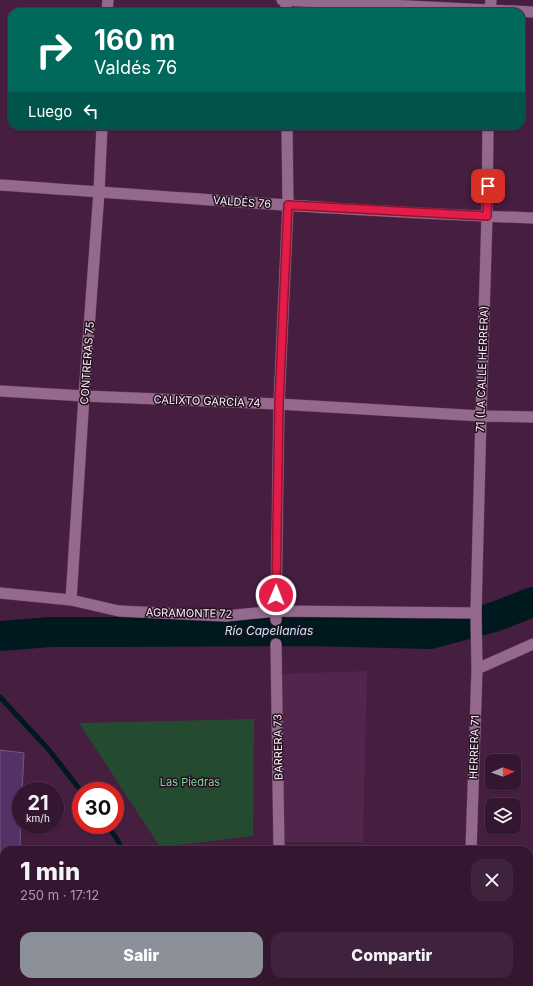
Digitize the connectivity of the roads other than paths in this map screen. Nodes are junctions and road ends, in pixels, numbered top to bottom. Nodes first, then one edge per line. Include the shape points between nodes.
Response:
1 (282, 0) edge
2 (286, 0) edge
3 (490, 8) edge
4 (102, 130) edge
5 (287, 130) edge
6 (488, 130) edge
7 (0, 185) edge
8 (99, 192) junction
9 (288, 205) junction
10 (487, 216) junction
11 (533, 218) edge
12 (0, 391) edge
13 (84, 396) junction
14 (279, 404) junction
15 (481, 416) junction
16 (533, 417) edge
17 (0, 593) edge
18 (71, 600) junction
19 (476, 613) junction
20 (276, 615) junction
21 (276, 644) dead end
22 (476, 644) joint
23 (533, 644) edge
24 (477, 669) junction
25 (279, 846) edge
26 (471, 846) edge

1 - 2 street
2 - 3 street
4 - 8 street, CONTRERAS 75
5 - 9 street
6 - 10 street, 71 (LA CALLE HERRERA)
7 - 8 street, VALDÉS 76
8 - 9 street, VALDÉS 76
8 - 13 street, CONTRERAS 75
9 - 10 street, VALDÉS 76
9 - 14 street
10 - 11 street, VALDÉS 76
10 - 15 street, 71 (LA CALLE HERRERA)
12 - 13 street, CALIXTO GARCÍA 74
13 - 14 street, CALIXTO GARCÍA 74
13 - 18 street, CONTRERAS 75
14 - 15 street, CALIXTO GARCÍA 74
14 - 20 street
15 - 16 street, CALIXTO GARCÍA 74
15 - 19 street, 71 (LA CALLE HERRERA)
17 - 18 street, AGRAMONTE 72
18 - 20 street, AGRAMONTE 72 via 119,611 226,616
19 - 20 street, AGRAMONTE 72
19 - 22 street, 71 (LA CALLE HERRERA)
21 - 25 street, BARRERA 73
22 - 24 street, HERRERA 71
23 - 24 street
24 - 26 street, HERRERA 71

